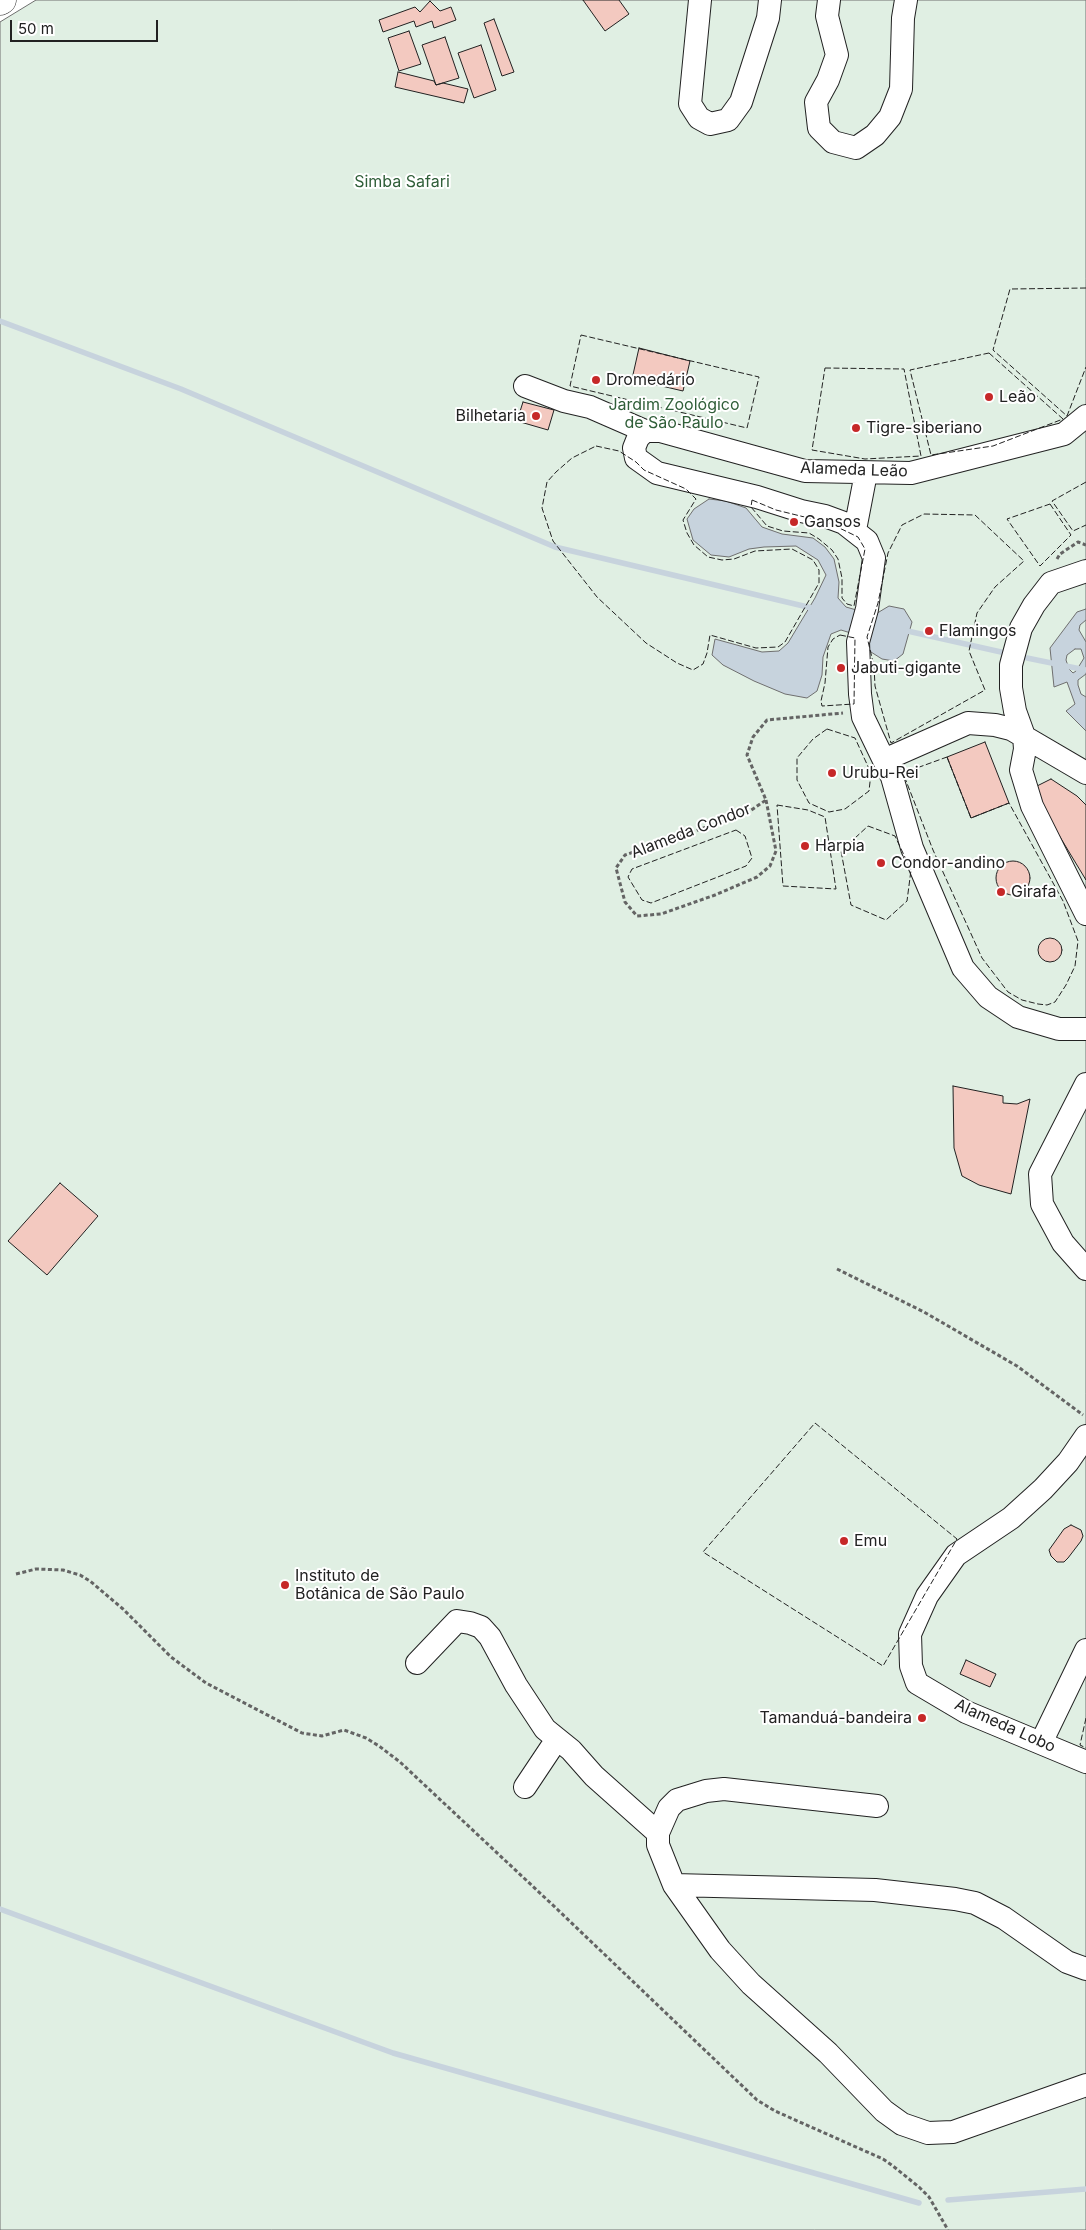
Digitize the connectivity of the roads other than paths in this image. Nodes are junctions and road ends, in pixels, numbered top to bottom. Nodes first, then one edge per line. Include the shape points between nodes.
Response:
1 (700, 0) edge
2 (770, 0) edge
3 (829, 0) edge
4 (906, 0) edge
5 (524, 386) dead end
6 (1086, 416) edge
7 (645, 431) junction
8 (866, 473) junction
9 (855, 530) junction
10 (1086, 571) edge
11 (1024, 736) junction
12 (884, 760) junction
13 (1086, 773) edge
14 (1086, 914) edge
15 (1086, 1029) edge
16 (1086, 1084) edge
17 (1086, 1270) edge
18 (1086, 1436) edge
19 (1086, 1650) edge
20 (417, 1663) dead end
21 (557, 1739) junction
22 (1042, 1743) junction
23 (1086, 1762) edge
24 (525, 1787) dead end
25 (877, 1806) dead end
26 (658, 1833) junction
27 (674, 1885) junction
28 (1086, 1969) edge
29 (1086, 2085) edge

1 - 2 lane via 690,104 699,118 710,124 728,120 741,102 768,18
3 - 4 lane via 827,16 837,55 816,102 819,128 834,142 856,148 875,135 890,117 901,89
5 - 7 lane, Alameda Leão via 598,410
6 - 8 lane, Alameda Leão via 1064,434 978,458 910,473
7 - 8 lane, Alameda Leão via 660,431 805,471
7 - 9 lane via 634,448 636,458 657,473 824,516
8 - 9 lane
9 - 12 lane via 866,541 874,558 859,652 860,694 863,716
10 - 11 lane via 1050,583 1021,628 1011,665 1011,688
11 - 12 lane via 995,725 968,723
11 - 13 lane
11 - 14 lane via 1021,770 1032,806
12 - 15 lane via 912,848 963,968 988,997 1018,1017 1059,1029
16 - 17 lane via 1040,1174 1042,1204 1063,1243
18 - 22 lane, Alameda Lobo via 1068,1462 1030,1501 1011,1518 956,1555 927,1596 910,1634 911,1666 917,1682 966,1712
19 - 22 lane
20 - 21 lane via 457,1621 481,1627 545,1729
21 - 24 lane
21 - 26 lane
22 - 23 lane, Alameda Lobo
25 - 26 lane via 724,1789 706,1791 677,1800 669,1808
26 - 27 lane via 658,1845
27 - 28 lane via 875,1890 955,1898 975,1903 1004,1918 1068,1962
27 - 29 lane via 720,1950 751,1984 902,2124 928,2133 953,2132

